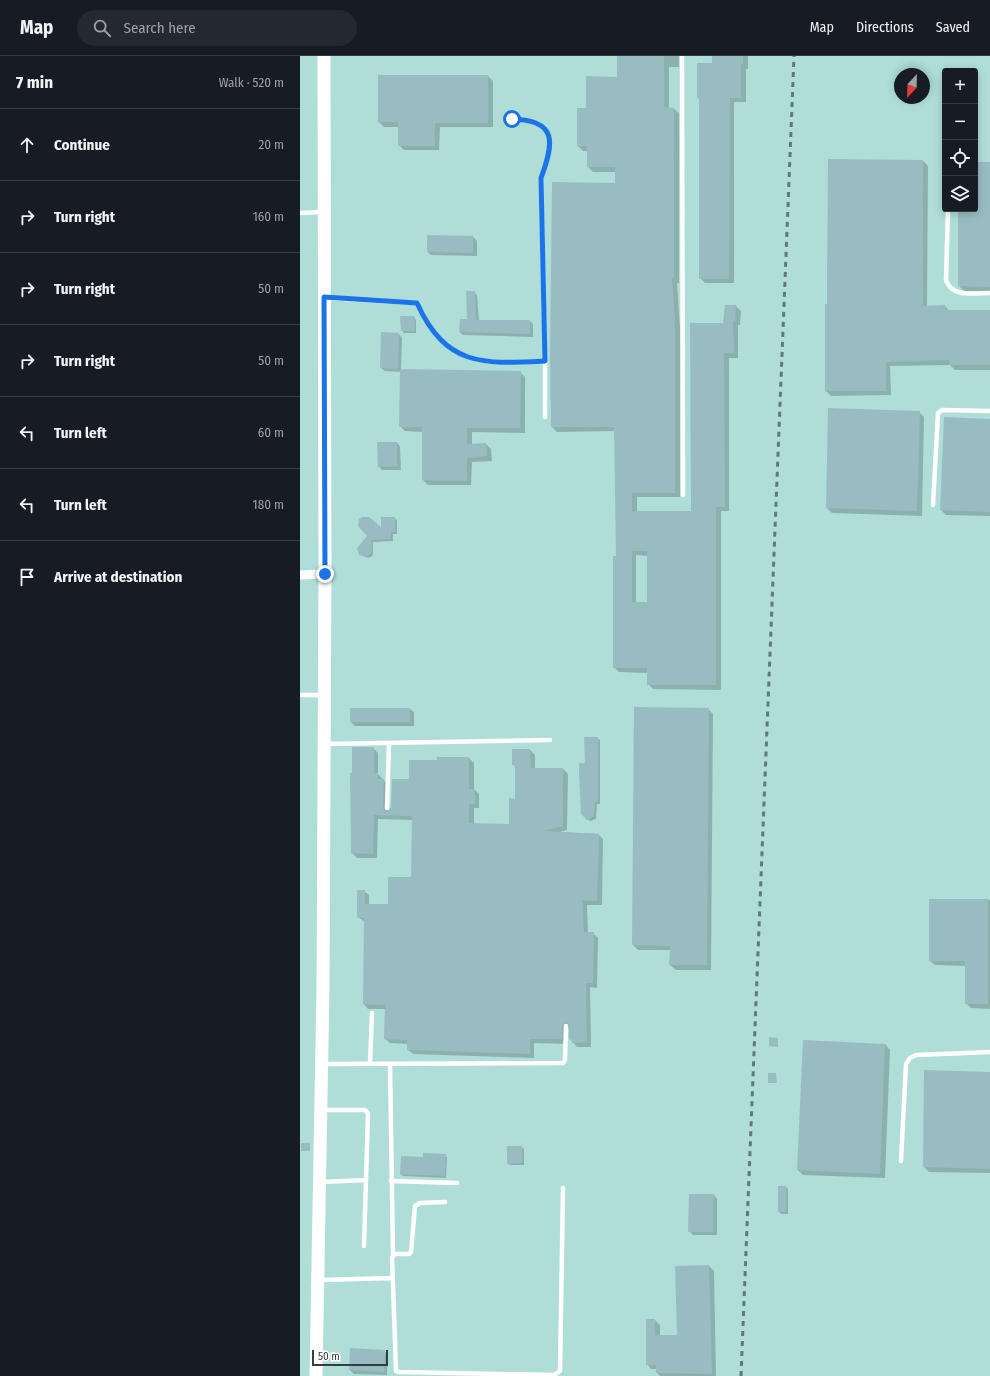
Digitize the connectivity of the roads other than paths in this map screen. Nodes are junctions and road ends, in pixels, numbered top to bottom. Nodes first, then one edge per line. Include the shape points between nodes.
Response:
1 (324, 56) edge
2 (682, 56) edge
3 (512, 119) dead end
4 (324, 212) junction
5 (948, 212) edge
6 (300, 213) edge
7 (990, 292) edge
8 (324, 297) junction
9 (545, 361) junction
10 (990, 411) edge
11 (545, 417) dead end
12 (683, 495) dead end
13 (933, 505) dead end
14 (325, 574) junction
15 (300, 575) edge
16 (300, 695) edge
17 (323, 695) junction
18 (550, 740) dead end
19 (389, 743) junction
20 (323, 744) junction
21 (387, 808) dead end
22 (372, 1013) dead end
23 (566, 1026) dead end
24 (990, 1052) edge
25 (321, 1064) junction
26 (370, 1064) junction
27 (390, 1064) junction
28 (321, 1110) junction
29 (901, 1161) dead end
30 (366, 1180) junction
31 (391, 1181) junction
32 (319, 1182) junction
33 (457, 1183) dead end
34 (563, 1188) dead end
35 (445, 1202) dead end
36 (364, 1246) dead end
37 (392, 1255) junction
38 (392, 1278) junction
39 (318, 1280) junction
40 (316, 1376) edge

1 - 4 street
2 - 12 lane
3 - 9 lane via 541,124 548,132 550,142 541,178
4 - 6 lane
4 - 8 street
5 - 7 lane via 948,287 961,293
8 - 9 lane via 417,303 441,342 463,356 485,362
8 - 14 street
9 - 11 lane
10 - 13 lane via 942,410 938,414
14 - 15 street
14 - 17 street
16 - 17 lane
17 - 20 street
18 - 19 lane
19 - 20 lane
19 - 21 lane
20 - 25 street
22 - 26 lane
23 - 27 lane via 566,1060 563,1063
24 - 29 lane via 916,1055 910,1058 906,1064
25 - 26 lane
25 - 28 street
26 - 27 lane
27 - 31 lane
28 - 30 lane via 367,1111
28 - 32 street
30 - 32 lane
30 - 36 lane
31 - 33 lane
31 - 37 lane
32 - 39 street
34 - 38 lane via 558,1374 399,1372 395,1367
35 - 37 lane via 420,1203 415,1206 411,1252
37 - 38 lane
38 - 39 lane
39 - 40 street

